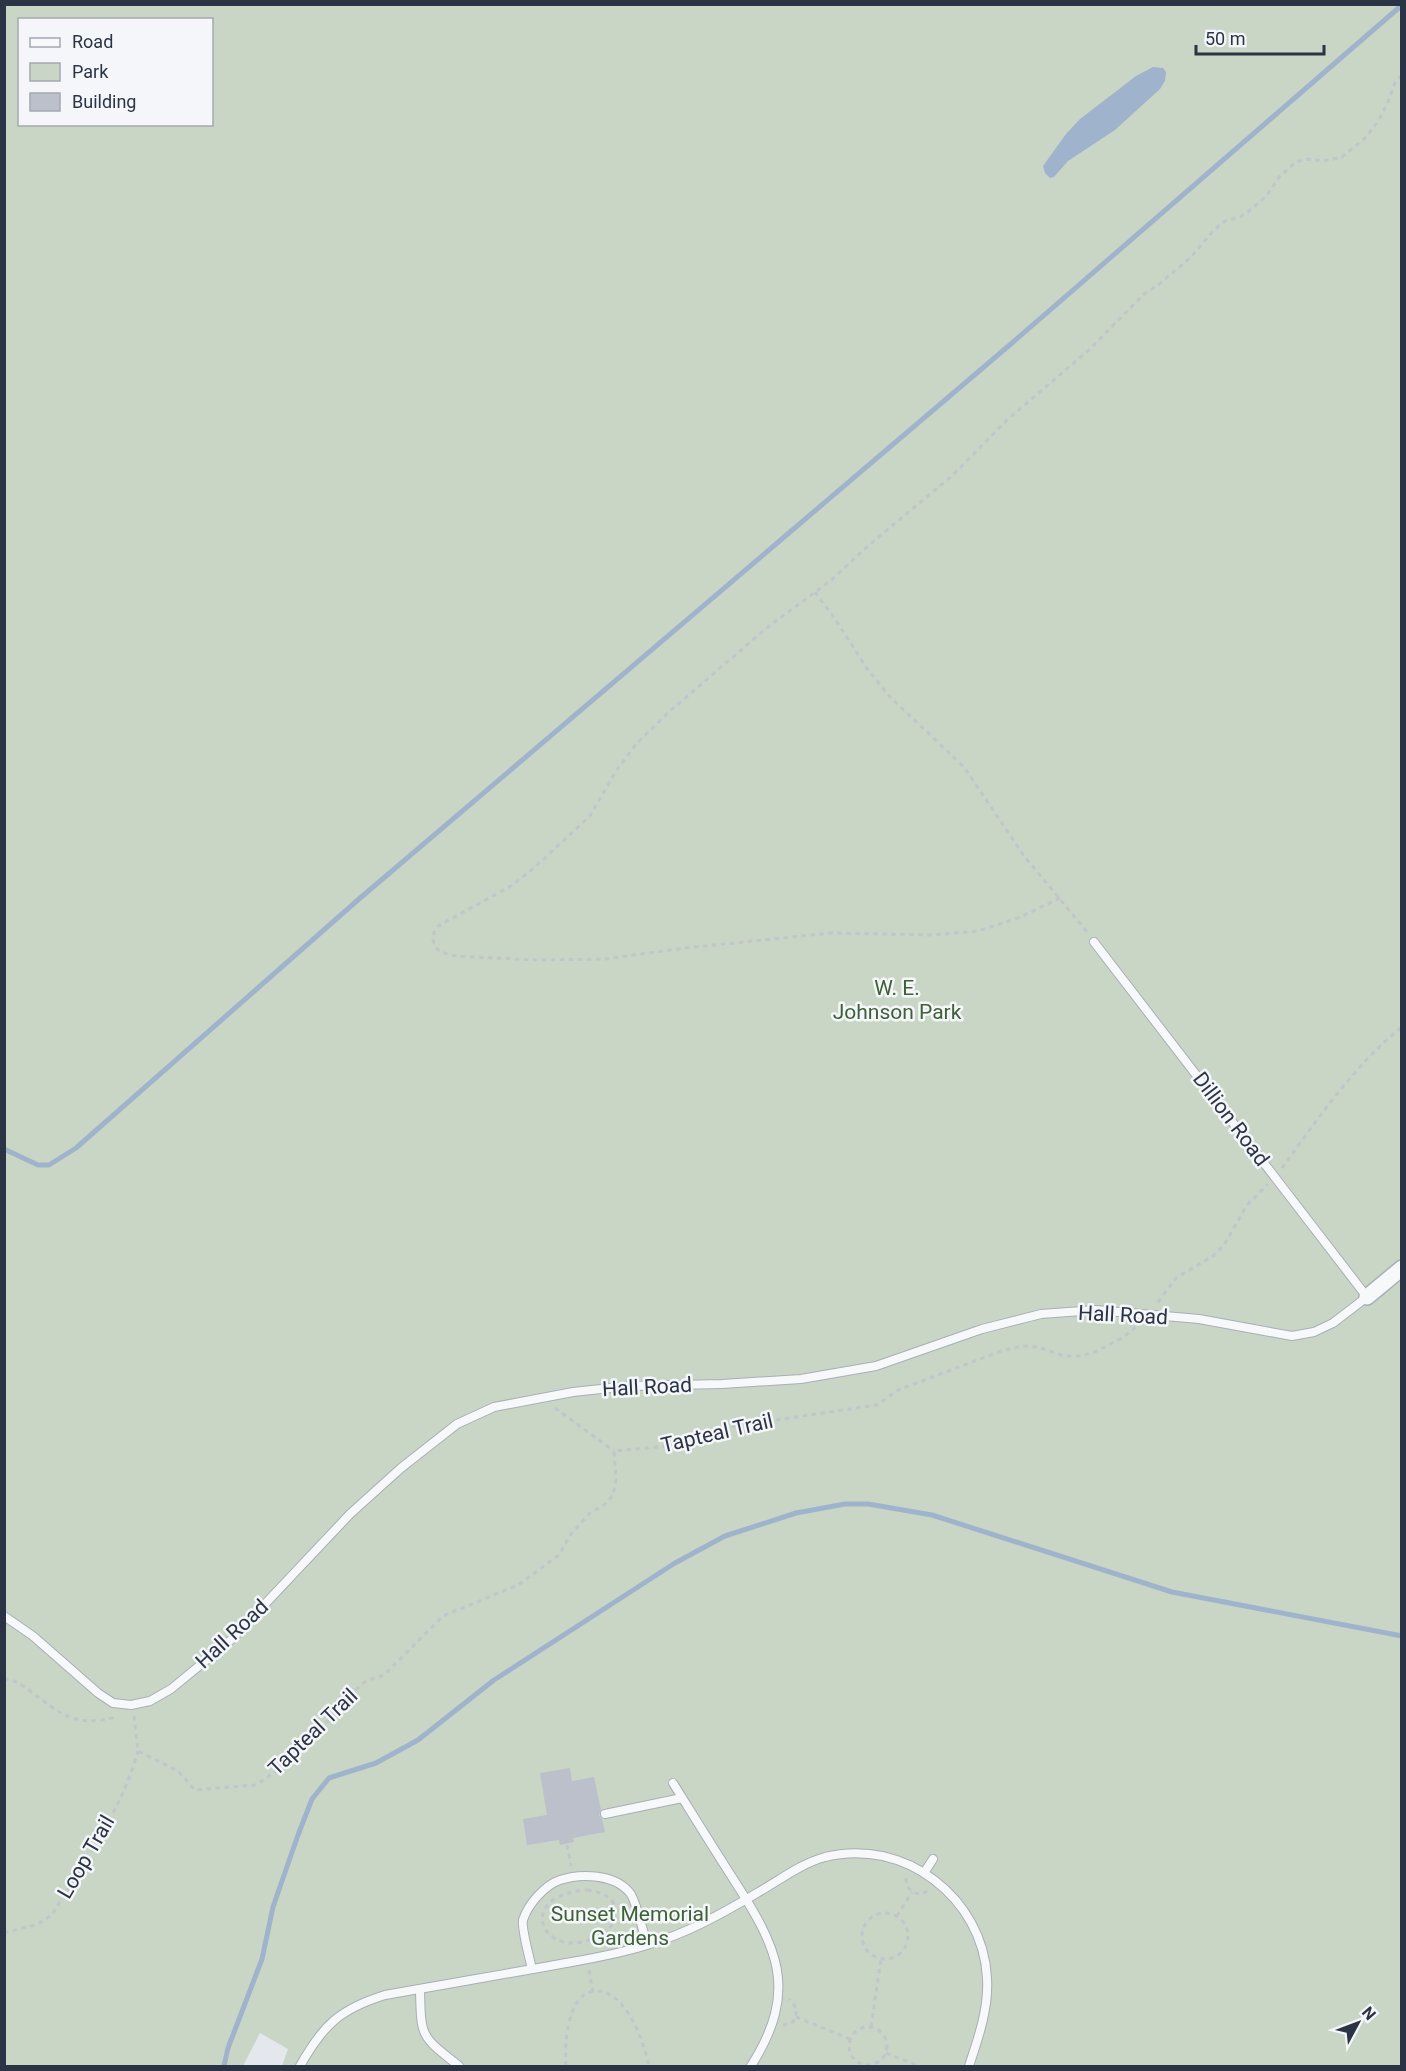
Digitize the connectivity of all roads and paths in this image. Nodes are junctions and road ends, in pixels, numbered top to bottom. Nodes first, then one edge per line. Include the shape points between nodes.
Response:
1 (1401, 75) edge
2 (815, 592) junction
3 (1059, 898) junction
4 (1094, 942) joint
5 (1401, 1027) edge
6 (1275, 1177) junction
7 (1401, 1268) edge
8 (1367, 1297) junction
9 (1146, 1315) junction
10 (541, 1397) junction
11 (614, 1451) junction
12 (4, 1616) edge
13 (4, 1678) edge
14 (131, 1705) junction
15 (138, 1750) junction
16 (673, 1783) dead end
17 (682, 1798) junction
18 (605, 1814) dead end
19 (933, 1859) dead end
20 (924, 1873) junction
21 (912, 1892) dead end
22 (746, 1899) junction
23 (897, 1916) junction
24 (4, 1933) edge
25 (584, 1942) joint
26 (647, 1945) junction
27 (881, 1959) junction
28 (532, 1970) junction
29 (420, 1990) junction
30 (796, 2017) dead end
31 (871, 2027) junction
32 (850, 2039) junction
33 (886, 2053) junction
34 (865, 2066) edge
35 (300, 2067) edge
36 (459, 2067) edge
37 (566, 2067) edge
38 (649, 2067) edge
39 (750, 2067) edge
40 (919, 2067) edge
41 (969, 2067) edge

1 - 2 path via 1365,138 1342,157 1296,162 1252,209 1214,230 1191,257 1143,295 953,475
2 - 3 path via 892,699 964,767 1004,828
2 - 3 path via 769,626 645,735 616,771 590,816 534,868 511,886 438,926 433,940 436,948 455,956 605,959 831,933 933,935 978,931 1018,918
3 - 4 path
4 - 6 lane, Dillion Road
5 - 6 path, Tapteal Trail via 1352,1077
6 - 8 lane, Dillion Road
6 - 9 path, Tapteal Trail via 1247,1205 1224,1245 1176,1278
7 - 8 street, Hall Road
8 - 9 lane, Hall Road via 1333,1323 1292,1336 1199,1319
9 - 10 lane, Hall Road via 1096,1310 1041,1314 982,1329 876,1366 801,1379 629,1386
9 - 11 path, Tapteal Trail via 1132,1332 1093,1353 1064,1356 1023,1346 898,1390 877,1405 735,1426 669,1446
10 - 11 path
10 - 14 lane, Hall Road via 494,1407 457,1424 401,1467 350,1514 232,1639 171,1689 150,1701
11 - 15 path, Tapteal Trail via 613,1495 571,1534 559,1556 518,1585 443,1616 384,1675 366,1681 353,1692 327,1722 297,1745 282,1767 256,1785 195,1790 178,1771
12 - 14 lane via 98,1693 113,1703
13 - 14 path via 27,1688 74,1720 117,1717
14 - 15 path
15 - 24 path, Loop Trail via 132,1774 103,1830 52,1915 38,1924
16 - 17 lane
17 - 18 lane
17 - 22 lane
19 - 20 lane
20 - 22 lane via 892,1858 845,1854 808,1863
20 - 41 lane via 946,1889 967,1913 986,1962 987,1994
21 - 23 path
22 - 26 lane via 702,1923
22 - 39 lane via 772,1947 779,1985 769,2035
23 - 27 path via 908,1933 906,1948 894,1958
23 - 27 path via 873,1916 863,1928 867,1951
25 - 25 path via 616,1922 618,1914 612,1899 596,1891 570,1892 555,1898 543,1912 544,1928 557,1939
26 - 28 lane
26 - 28 lane via 631,1893 600,1877 559,1880 543,1891 522,1921
27 - 31 path
28 - 29 lane
29 - 35 lane via 355,2005 318,2037
29 - 36 lane via 421,2023 427,2039
30 - 32 path
31 - 32 path via 858,2029
31 - 33 path via 884,2036
32 - 34 path via 851,2055
33 - 34 path
33 - 40 path
37 - 38 path via 571,2018 581,1999 597,1991 617,2001 634,2022

